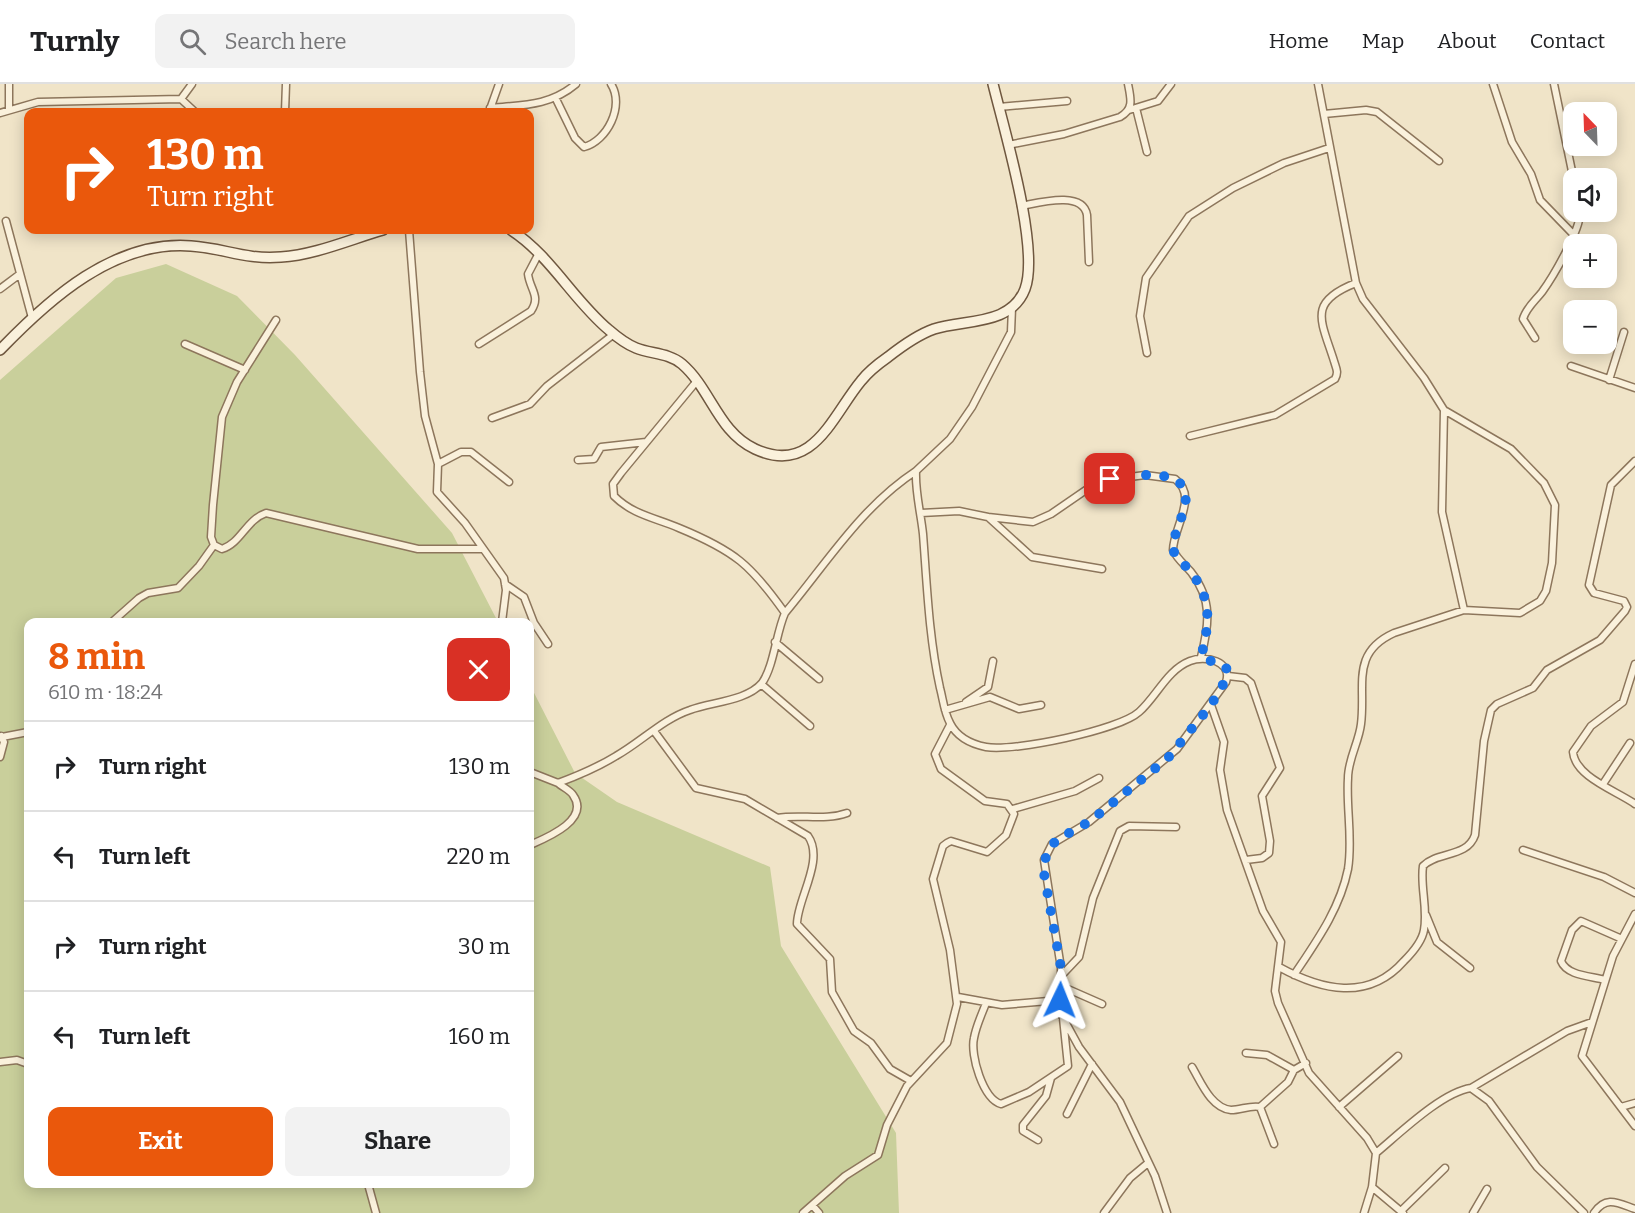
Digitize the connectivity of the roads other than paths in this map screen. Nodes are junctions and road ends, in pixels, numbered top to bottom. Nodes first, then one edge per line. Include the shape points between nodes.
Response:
1 (9, 84) edge
2 (192, 84) edge
3 (286, 84) edge
4 (499, 84) edge
5 (576, 84) edge
6 (611, 84) edge
7 (993, 84) edge
8 (1128, 84) edge
9 (1171, 84) edge
10 (1318, 84) edge
11 (1493, 84) edge
12 (1554, 84) edge
13 (181, 99) junction
14 (556, 99) junction
15 (1067, 101) dead end
16 (999, 107) junction
17 (191, 108) edge
18 (285, 108) edge
19 (490, 108) edge
20 (506, 108) edge
21 (9, 109) junction
22 (1132, 109) junction
23 (0, 112) edge
24 (1324, 114) junction
25 (1007, 145) junction
26 (1329, 148) junction
27 (1147, 152) dead end
28 (1439, 161) dead end
29 (1571, 168) edge
30 (1021, 206) junction
31 (6, 221) dead end
32 (368, 234) edge
33 (409, 234) edge
34 (516, 234) edge
35 (1573, 234) edge
36 (539, 253) junction
37 (1563, 255) edge
38 (1089, 262) dead end
39 (20, 274) junction
40 (1356, 283) junction
41 (0, 289) edge
42 (1012, 308) junction
43 (32, 318) junction
44 (276, 320) dead end
45 (1624, 332) dead end
46 (614, 334) junction
47 (1534, 338) dead end
48 (185, 344) dead end
49 (479, 344) dead end
50 (0, 350) edge
51 (1147, 353) dead end
52 (1571, 366) dead end
53 (245, 370) junction
54 (1609, 380) junction
55 (696, 382) junction
56 (1635, 388) edge
57 (1444, 410) junction
58 (492, 417) dead end
59 (1190, 436) dead end
60 (646, 442) junction
61 (578, 460) dead end
62 (1635, 461) edge
63 (438, 464) junction
64 (916, 471) junction
65 (509, 482) dead end
66 (921, 513) junction
67 (988, 517) junction
68 (214, 545) junction
69 (481, 549) junction
70 (1102, 569) dead end
71 (506, 584) junction
72 (1464, 610) junction
73 (785, 613) junction
74 (116, 618) edge
75 (502, 618) edge
76 (532, 618) edge
77 (534, 623) edge
78 (775, 642) junction
79 (548, 644) dead end
80 (1201, 657) junction
81 (993, 661) dead end
82 (1635, 664) edge
83 (1228, 676) junction
84 (819, 679) dead end
85 (761, 684) junction
86 (965, 704) junction
87 (1041, 705) dead end
88 (1211, 705) junction
89 (945, 710) junction
90 (951, 725) junction
91 (810, 726) dead end
92 (654, 731) junction
93 (24, 733) edge
94 (1, 736) edge
95 (1630, 743) dead end
96 (0, 758) edge
97 (534, 774) edge
98 (1098, 778) dead end
99 (558, 783) junction
100 (1603, 783) junction
101 (1635, 804) edge
102 (1013, 809) junction
103 (848, 813) dead end
104 (777, 818) junction
105 (1176, 827) dead end
106 (534, 843) edge
107 (1523, 850) dead end
108 (1246, 860) junction
109 (1635, 893) edge
110 (1425, 913) junction
111 (1635, 914) edge
112 (1422, 937) junction
113 (1435, 938) junction
114 (1622, 939) junction
115 (1279, 967) junction
116 (1470, 968) dead end
117 (1062, 975) junction
118 (1294, 975) junction
119 (1605, 980) junction
120 (1061, 986) junction
121 (958, 997) junction
122 (1060, 1000) junction
123 (986, 1003) junction
124 (1102, 1004) dead end
125 (1063, 1017) junction
126 (1592, 1022) junction
127 (1246, 1053) dead end
128 (1398, 1056) dead end
129 (0, 1062) edge
130 (24, 1063) edge
131 (1306, 1063) junction
132 (1092, 1064) junction
133 (1192, 1067) dead end
134 (1294, 1070) junction
135 (1051, 1078) junction
136 (911, 1081) junction
137 (1471, 1088) junction
138 (1635, 1103) edge
139 (1260, 1107) junction
140 (1339, 1107) junction
141 (1621, 1107) junction
142 (1067, 1114) dead end
143 (1635, 1126) edge
144 (1038, 1140) dead end
145 (1274, 1144) dead end
146 (1376, 1153) junction
147 (1148, 1163) junction
148 (1445, 1168) dead end
149 (1372, 1187) junction
150 (369, 1188) edge
151 (1487, 1189) dead end
152 (812, 1205) junction
153 (1635, 1209) edge
154 (1402, 1212) edge
155 (376, 1213) edge
156 (803, 1213) edge
157 (819, 1213) edge
158 (1104, 1213) edge
159 (1167, 1213) edge
160 (1364, 1213) edge
161 (1473, 1213) edge
162 (1584, 1213) edge
163 (1594, 1213) edge

1 - 21 street
2 - 13 street
3 - 18 street
4 - 19 street
5 - 14 street
6 - 14 street via 616,95 613,118 604,134 584,147 575,138
7 - 16 main road
8 - 22 street
9 - 22 street via 1158,101
10 - 24 street
11 - 35 street via 1512,142 1531,174 1540,200
12 - 29 street
13 - 17 street
13 - 21 street via 38,102
14 - 20 street
15 - 16 street
16 - 25 main road
21 - 23 street
22 - 25 street via 1120,117 1064,134
22 - 27 street
24 - 26 street
24 - 28 street via 1377,112
25 - 30 main road
26 - 40 street
26 - 51 street via 1233,188 1190,216 1146,278 1140,316
30 - 38 street via 1066,200 1081,204 1088,215
30 - 42 main road via 1028,273 1026,287
31 - 39 street
32 - 43 main road via 284,257 251,258 192,246 166,246 106,265 77,281
33 - 63 street via 425,416
34 - 36 main road
36 - 46 main road
36 - 49 street via 528,274 536,304
37 - 47 street via 1543,290 1524,313 1523,319
39 - 41 street
39 - 43 street
40 - 57 street via 1378,321
40 - 59 street via 1334,292 1322,308 1322,322 1337,371 1335,379 1275,415
42 - 55 main road via 987,319 934,330 906,344 861,380 822,437 810,447 783,456 741,441
42 - 64 street via 1011,332 972,407 955,434
43 - 50 main road
44 - 53 street
45 - 54 street
46 - 55 main road via 635,347 681,363
46 - 58 street via 547,386 531,404
48 - 53 street
52 - 54 street
53 - 68 street via 229,398 218,442 211,537
54 - 56 street
55 - 60 street
57 - 72 street via 1442,512
57 - 72 street via 1511,449 1544,483 1555,505 1552,563 1540,601 1520,613
60 - 61 street via 605,446 594,459
60 - 73 street via 613,484 614,496 635,513 678,527 736,556 762,579
62 - 110 street via 1611,485 1589,585 1594,593 1624,602 1627,607 1600,640 1547,670 1533,688 1491,710 1484,741 1475,836 1470,846 1423,866
63 - 65 street via 461,452 471,452
63 - 69 street via 440,498 465,524
64 - 66 street
64 - 73 street via 858,523
66 - 67 street via 959,511
66 - 89 street via 934,661
67 - 70 street via 1032,557
67 - 80 street via 1033,522 1099,482 1145,475 1175,479 1186,498 1173,550 1198,581 1208,603 1208,628
68 - 69 street via 222,549 229,546 247,525 266,513 418,549
68 - 74 street via 178,588 148,593
69 - 71 street
71 - 75 street
71 - 76 street via 524,597
72 - 118 street via 1386,636 1365,657 1361,679 1362,724 1347,779 1347,873 1323,933
73 - 78 street
77 - 79 street
78 - 84 street
78 - 85 street
80 - 83 street via 1226,667
80 - 90 street via 1180,666 1132,718 1060,740 990,748 964,739
81 - 86 street via 988,687
82 - 100 street via 1623,702 1591,726 1573,752 1576,762
83 - 88 street
83 - 108 street via 1245,678 1251,683 1280,768 1262,796 1269,853
85 - 91 street
85 - 92 street via 738,696 686,711
86 - 87 street via 990,697 1019,709
86 - 89 street
88 - 108 street via 1224,742 1220,770 1224,799
88 - 117 street via 1168,758 1089,822 1048,849 1043,868
89 - 90 street
90 - 102 street via 935,754 941,769 986,801 1007,804
92 - 99 street via 615,757
92 - 104 street via 696,788 745,799
93 - 94 street
94 - 96 street via 4,748
95 - 100 street
97 - 99 street
98 - 102 street via 1076,791
99 - 106 street via 573,795 576,808 572,819 556,834
100 - 101 street
102 - 121 street via 1010,830 991,850 982,852 951,841 933,874
103 - 104 street via 832,818
104 - 136 street via 808,836 813,846 808,887 797,918 799,928 830,959 832,992 854,1031 870,1043 890,1069
105 - 117 street via 1129,826 1120,831 1093,898 1079,957
107 - 109 street via 1604,877
108 - 115 street via 1263,911 1279,935
110 - 112 street
110 - 113 street
111 - 114 street
112 - 113 street
112 - 118 street via 1400,966 1362,988 1337,989
113 - 116 street
114 - 119 street
114 - 119 street via 1581,921 1572,930 1563,965 1573,972
115 - 118 street
115 - 131 street via 1276,997
117 - 120 street
119 - 126 street
120 - 122 street
120 - 124 street
121 - 123 street
121 - 136 street via 947,1043
122 - 123 street
122 - 125 street
123 - 135 street via 973,1044 981,1082 994,1101 1006,1103
125 - 132 street
125 - 135 street via 1068,1066
126 - 137 street via 1567,1031
126 - 141 street via 1582,1056
127 - 134 street via 1267,1055
128 - 140 street
129 - 130 street
131 - 134 street
131 - 140 street
132 - 142 street
132 - 147 street via 1120,1102
133 - 139 street via 1210,1097 1222,1107
134 - 139 street via 1288,1082
135 - 144 street via 1046,1096 1023,1125 1023,1131
136 - 152 street via 887,1125 878,1155 845,1176
137 - 146 street via 1426,1111
137 - 162 street via 1489,1101 1536,1167
138 - 141 street
139 - 145 street
140 - 146 street
141 - 143 street
146 - 149 street
147 - 158 street via 1134,1173
147 - 159 street
148 - 154 street
149 - 154 street
149 - 160 street
150 - 155 street
151 - 161 street
152 - 156 street
152 - 157 street
153 - 163 street via 1610,1201 1599,1205

